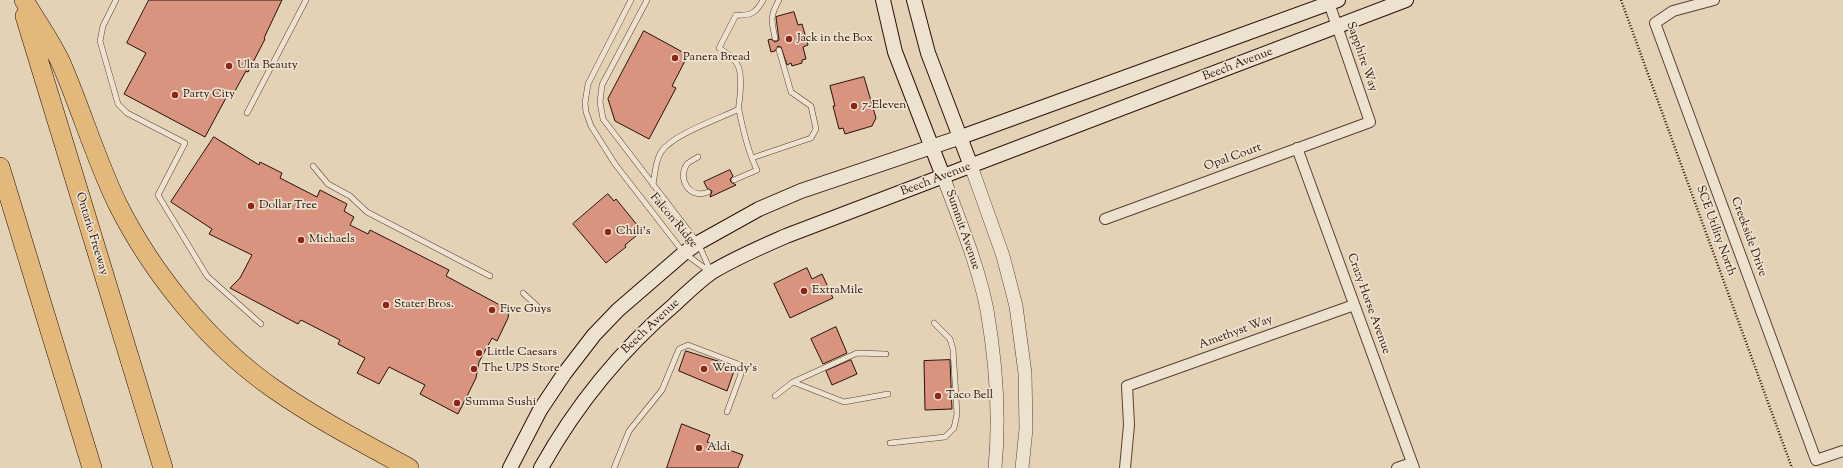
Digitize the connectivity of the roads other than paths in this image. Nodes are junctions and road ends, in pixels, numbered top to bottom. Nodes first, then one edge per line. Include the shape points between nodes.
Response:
1 (20, 0) edge
2 (24, 0) edge
3 (116, 0) edge
4 (306, 0) edge
5 (631, 0) edge
6 (647, 0) edge
7 (763, 0) edge
8 (779, 0) edge
9 (883, 0) edge
10 (914, 0) edge
11 (1406, 0) edge
12 (1714, 0) edge
13 (1332, 1) edge
14 (1337, 26) junction
15 (775, 38) dead end
16 (779, 50) dead end
17 (739, 109) junction
18 (247, 113) dead end
19 (1370, 122) joint
20 (961, 137) junction
21 (932, 146) junction
22 (1297, 148) junction
23 (698, 157) dead end
24 (752, 158) junction
25 (313, 166) dead end
26 (971, 166) junction
27 (0, 167) edge
28 (943, 176) junction
29 (734, 180) dead end
30 (653, 185) junction
31 (708, 192) dead end
32 (1105, 219) dead end
33 (698, 243) junction
34 (684, 253) junction
35 (711, 273) junction
36 (490, 276) dead end
37 (523, 293) dead end
38 (1354, 305) junction
39 (537, 306) dead end
40 (934, 323) dead end
41 (261, 324) dead end
42 (886, 354) dead end
43 (793, 382) junction
44 (888, 394) dead end
45 (775, 396) dead end
46 (727, 412) dead end
47 (890, 443) dead end
48 (1843, 451) edge
49 (1413, 465) edge
50 (92, 468) edge
51 (163, 468) edge
52 (409, 468) edge
53 (510, 468) edge
54 (542, 468) edge
55 (614, 468) edge
56 (995, 468) edge
57 (1022, 468) edge
58 (1125, 468) edge
59 (1398, 468) edge

1 - 51 highway, Ontario Freeway
2 - 52 highway via 60,62 98,162 117,203 161,276 229,352 272,388 319,418
3 - 41 lane via 103,26 100,41 118,104 127,113 185,143 158,196 207,276
4 - 18 lane
5 - 34 lane, Falcon Ridge via 588,84 586,112 591,126 615,164
6 - 30 lane, Falcon Ridge via 602,85 600,102 603,118
7 - 17 lane via 755,12 746,16 736,15 719,48 734,58 740,68
8 - 15 lane via 772,13 771,22
9 - 21 main road, Summit Avenue via 895,52
10 - 20 main road via 928,53
11 - 14 main road, Beech Avenue
12 - 48 street, Creekside Drive via 1673,11 1655,23 1816,460
13 - 14 street, Sapphire Way
13 - 20 main road
14 - 19 street, Sapphire Way
14 - 26 main road, Beech Avenue
16 - 24 lane via 791,92 811,106 816,129 811,138
17 - 24 lane
17 - 30 lane via 668,144 661,153
19 - 22 street, Opal Court
20 - 21 main road
20 - 26 main road
21 - 28 main road, Summit Avenue
21 - 33 main road via 801,191 759,209
22 - 32 street, Opal Court
22 - 38 street, Crazy Horse Avenue
23 - 31 lane via 688,163 684,170 685,182 695,194
24 - 29 lane via 757,170
25 - 36 lane via 328,184 350,196 367,212
26 - 28 main road, Beech Avenue
26 - 57 street via 1003,256 1016,306 1025,373 1026,429
27 - 50 highway
28 - 35 main road, Beech Avenue via 786,236
28 - 56 street, Summit Avenue via 972,256 986,309 997,397
30 - 33 lane, Falcon Ridge
33 - 34 main road
33 - 35 lane, Falcon Ridge
34 - 35 lane, Falcon Ridge
34 - 53 main road via 618,310 594,335 540,410
35 - 54 main road, Beech Avenue via 644,330 619,357 559,435
37 - 39 lane
38 - 49 street, Crazy Horse Avenue
38 - 58 street, Amethyst Way via 1127,386 1129,425
40 - 47 lane via 950,339 953,348 957,414 954,428 945,437
42 - 43 lane via 857,353
43 - 44 lane via 844,402
43 - 45 lane
46 - 55 lane via 741,374 738,364 688,345 678,349 662,390 629,431
49 - 59 street

